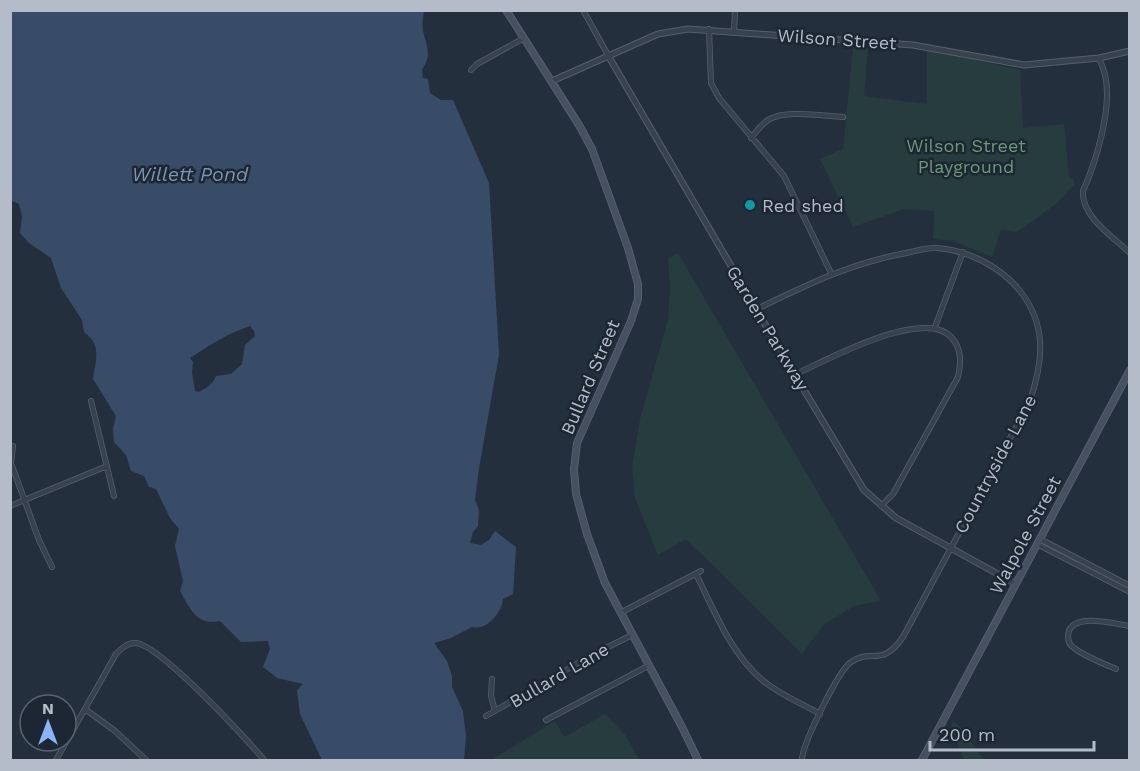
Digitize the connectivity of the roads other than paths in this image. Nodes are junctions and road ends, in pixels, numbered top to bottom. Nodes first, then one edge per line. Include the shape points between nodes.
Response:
1 (506, 10) edge
2 (583, 10) edge
3 (735, 10) edge
4 (709, 29) junction
5 (734, 31) junction
6 (524, 38) junction
7 (1130, 51) edge
8 (609, 57) junction
9 (1099, 58) junction
10 (471, 70) dead end
11 (552, 81) junction
12 (843, 117) dead end
13 (751, 138) junction
14 (963, 252) junction
15 (1130, 253) edge
16 (831, 273) junction
17 (757, 309) junction
18 (935, 327) junction
19 (1130, 369) edge
20 (796, 374) junction
21 (91, 401) dead end
22 (13, 446) dead end
23 (107, 466) junction
24 (114, 496) dead end
25 (24, 500) junction
26 (10, 506) edge
27 (881, 506) junction
28 (1039, 542) junction
29 (951, 548) junction
30 (52, 567) dead end
31 (1016, 584) junction
32 (1130, 586) edge
33 (1130, 592) edge
34 (620, 614) junction
35 (1130, 626) edge
36 (632, 635) junction
37 (648, 666) junction
38 (1116, 669) dead end
39 (492, 679) dead end
40 (85, 709) junction
41 (495, 711) junction
42 (820, 714) junction
43 (486, 716) dead end
44 (546, 720) dead end
45 (56, 760) edge
46 (146, 760) edge
47 (264, 760) edge
48 (698, 760) edge
49 (802, 760) edge
50 (922, 760) edge

1 - 6 main road, Bullard Street
2 - 8 street, Garden Parkway
3 - 5 street
4 - 5 street, Wilson Street
4 - 8 street, Wilson Street via 658,34
4 - 13 street via 711,83
5 - 9 street, Wilson Street via 913,45 1024,65
6 - 10 street
6 - 11 main road, Bullard Street
7 - 9 street, Wilson Street
8 - 11 street, Wilson Street
8 - 17 street, Garden Parkway
9 - 15 street via 1106,78 1107,103 1097,156 1082,197 1087,211
11 - 34 main road, Bullard Street via 592,149 638,284 631,321 577,443 574,466 576,494 587,534
12 - 13 street via 776,117
13 - 16 street via 784,176
14 - 16 street, Countryside Lane via 935,248
14 - 18 street
14 - 29 street, Countryside Lane via 1002,273 1024,296 1038,330 1042,356 1029,403
16 - 17 street, Countryside Lane
17 - 20 street, Garden Parkway
18 - 20 street via 883,336
18 - 27 street via 949,334 960,350 958,377 893,494
19 - 28 main road, Walpole Street
20 - 27 street, Garden Parkway via 858,480
21 - 23 street
22 - 25 street via 11,463
23 - 24 street
23 - 25 street
25 - 26 street
25 - 30 street
27 - 29 street, Garden Parkway
28 - 31 main road, Walpole Street
28 - 32 street
28 - 33 street
29 - 31 street, Garden Parkway
29 - 42 street, Countryside Lane via 897,646 883,656 859,658 848,665
31 - 50 main road, Walpole Street
34 - 36 main road, Bullard Street
34 - 42 street via 698,573 729,638 748,666 763,680
35 - 38 street via 1084,621 1076,623 1069,632 1073,648
36 - 37 main road, Bullard Street
36 - 41 street, Bullard Lane
37 - 44 street
37 - 48 main road, Bullard Street
39 - 41 street
40 - 45 street
40 - 46 street
40 - 47 street via 116,654 125,645 142,644 208,700
41 - 43 street, Bullard Lane
42 - 49 street, Countryside Lane via 804,745

